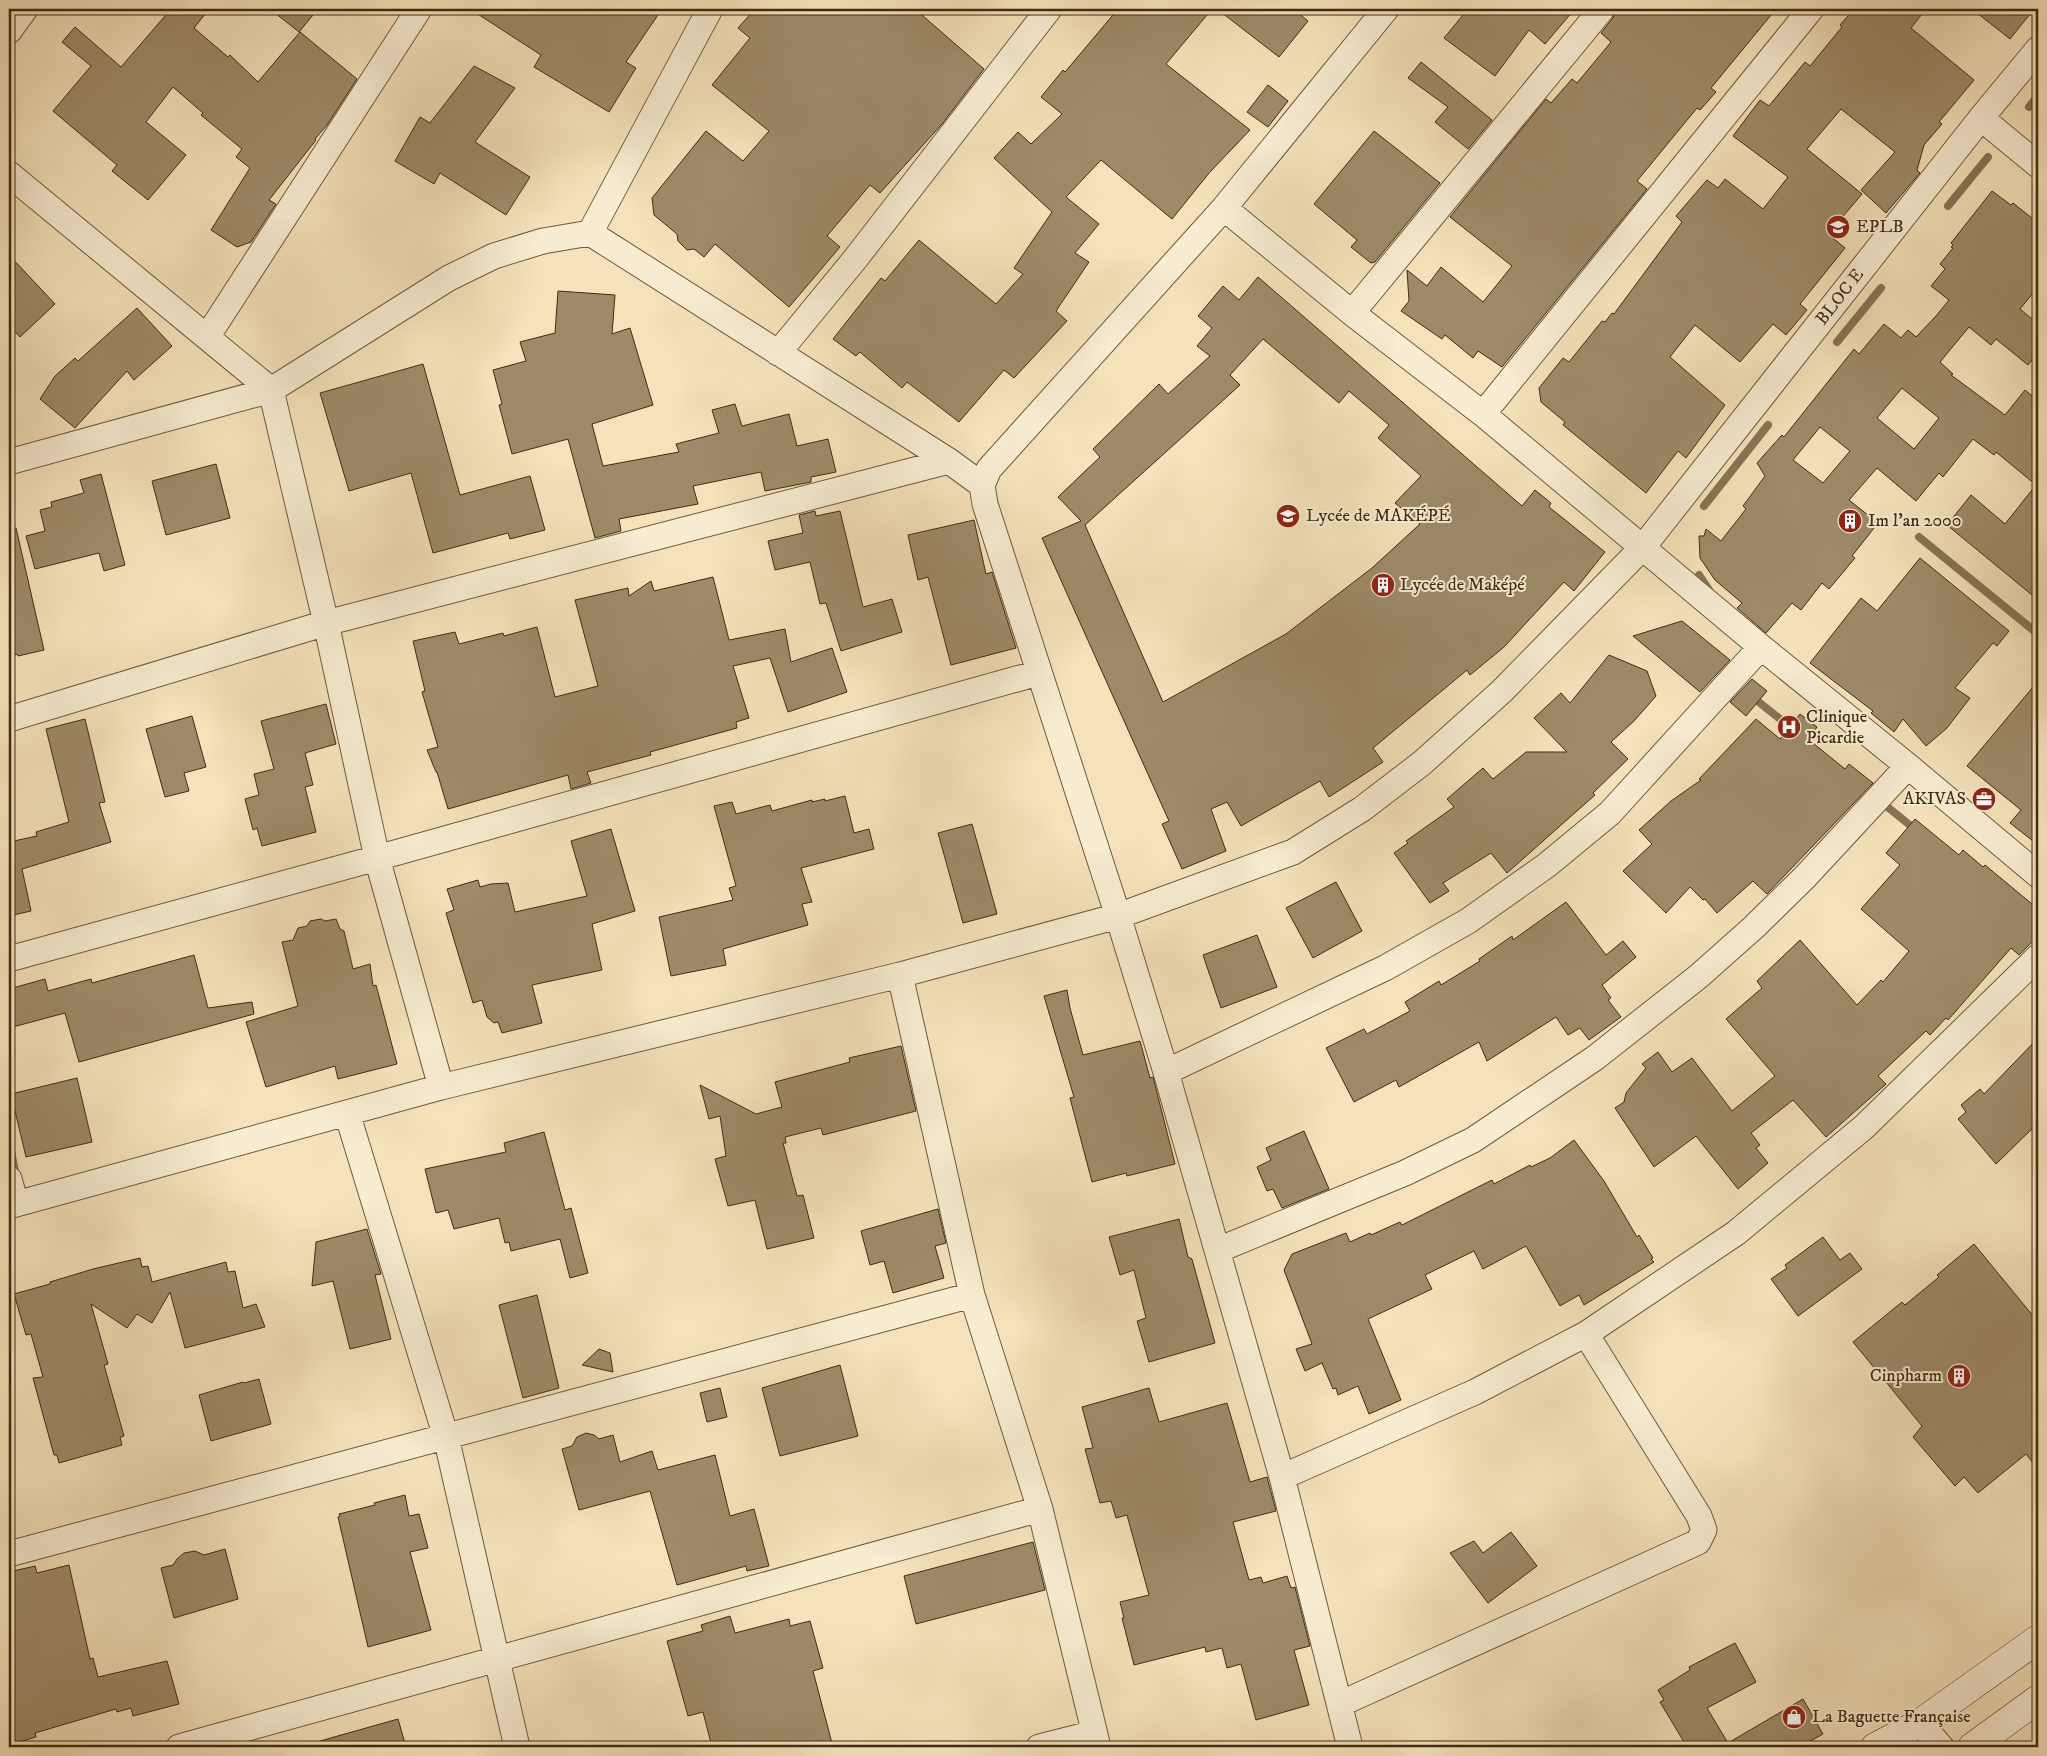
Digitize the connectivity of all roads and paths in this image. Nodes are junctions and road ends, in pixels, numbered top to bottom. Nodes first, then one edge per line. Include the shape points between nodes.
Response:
1 (25, 9) edge
2 (419, 9) edge
3 (710, 9) edge
4 (1049, 9) edge
5 (1386, 9) edge
6 (1602, 9) edge
7 (1811, 9) edge
8 (9, 32) edge
9 (2038, 49) edge
10 (1981, 118) junction
11 (2038, 164) edge
12 (9, 174) edge
13 (1224, 208) junction
14 (590, 233) junction
15 (1352, 313) junction
16 (207, 337) junction
17 (778, 353) junction
18 (272, 390) junction
19 (1483, 414) junction
20 (949, 461) junction
21 (9, 462) edge
22 (982, 485) junction
23 (1643, 547) junction
24 (326, 623) junction
25 (1761, 647) junction
26 (1038, 673) junction
27 (9, 719) edge
28 (1908, 766) junction
29 (378, 858) junction
30 (2038, 875) edge
31 (1118, 916) junction
32 (2038, 956) edge
33 (9, 959) edge
34 (900, 975) junction
35 (1166, 1072) junction
36 (441, 1087) junction
37 (347, 1114) junction
38 (9, 1179) edge
39 (12, 1205) edge
40 (1218, 1250) junction
41 (972, 1295) junction
42 (1586, 1334) junction
43 (446, 1437) junction
44 (1282, 1477) junction
45 (1040, 1509) junction
46 (9, 1554) edge
47 (2038, 1638) edge
48 (496, 1659) junction
49 (2038, 1699) edge
50 (1340, 1704) junction
51 (1920, 1723) junction
52 (1096, 1740) edge
53 (179, 1747) edge
54 (517, 1747) edge
55 (1039, 1747) edge
56 (1350, 1747) edge
57 (1875, 1747) edge
58 (1941, 1747) edge
59 (1972, 1747) edge

1 - 8 street
2 - 16 street
3 - 14 street
4 - 17 street
5 - 13 street
6 - 15 street
7 - 19 street
9 - 10 street, BLOC E
10 - 11 street
10 - 23 street, BLOC E
12 - 16 street
13 - 15 street
13 - 22 street via 989,469
14 - 17 street
14 - 18 street via 494,256 449,278
15 - 19 street
16 - 18 street
17 - 20 street
18 - 21 street
18 - 24 street
19 - 23 street
20 - 22 street
20 - 24 street
22 - 26 street via 985,504
23 - 25 street
23 - 31 street, BLOC E via 1502,691 1422,764 1362,809 1293,852
24 - 27 street
24 - 29 street
25 - 28 street
25 - 35 street via 1610,813 1547,865 1468,921 1385,968
26 - 29 street
26 - 31 street
28 - 30 street
28 - 40 street via 1805,878 1754,927 1699,976 1595,1058 1472,1140 1405,1173
29 - 33 street
29 - 36 street
31 - 34 street, BLOC E
31 - 35 street
32 - 42 street via 1864,1127 1736,1233
34 - 36 street, BLOC E
34 - 41 street
35 - 40 street
36 - 37 street, BLOC E
37 - 39 street, BLOC E
37 - 43 street
38 - 39 street
40 - 44 street
41 - 43 street
41 - 45 street
42 - 44 street via 1475,1392
42 - 50 street via 1699,1516 1704,1530 1698,1542
43 - 46 street
43 - 48 street
44 - 50 street
45 - 48 street
45 - 52 street
47 - 51 main road
48 - 53 street
48 - 54 street
49 - 59 main road
50 - 56 street
51 - 57 main road
51 - 58 street
52 - 55 street

